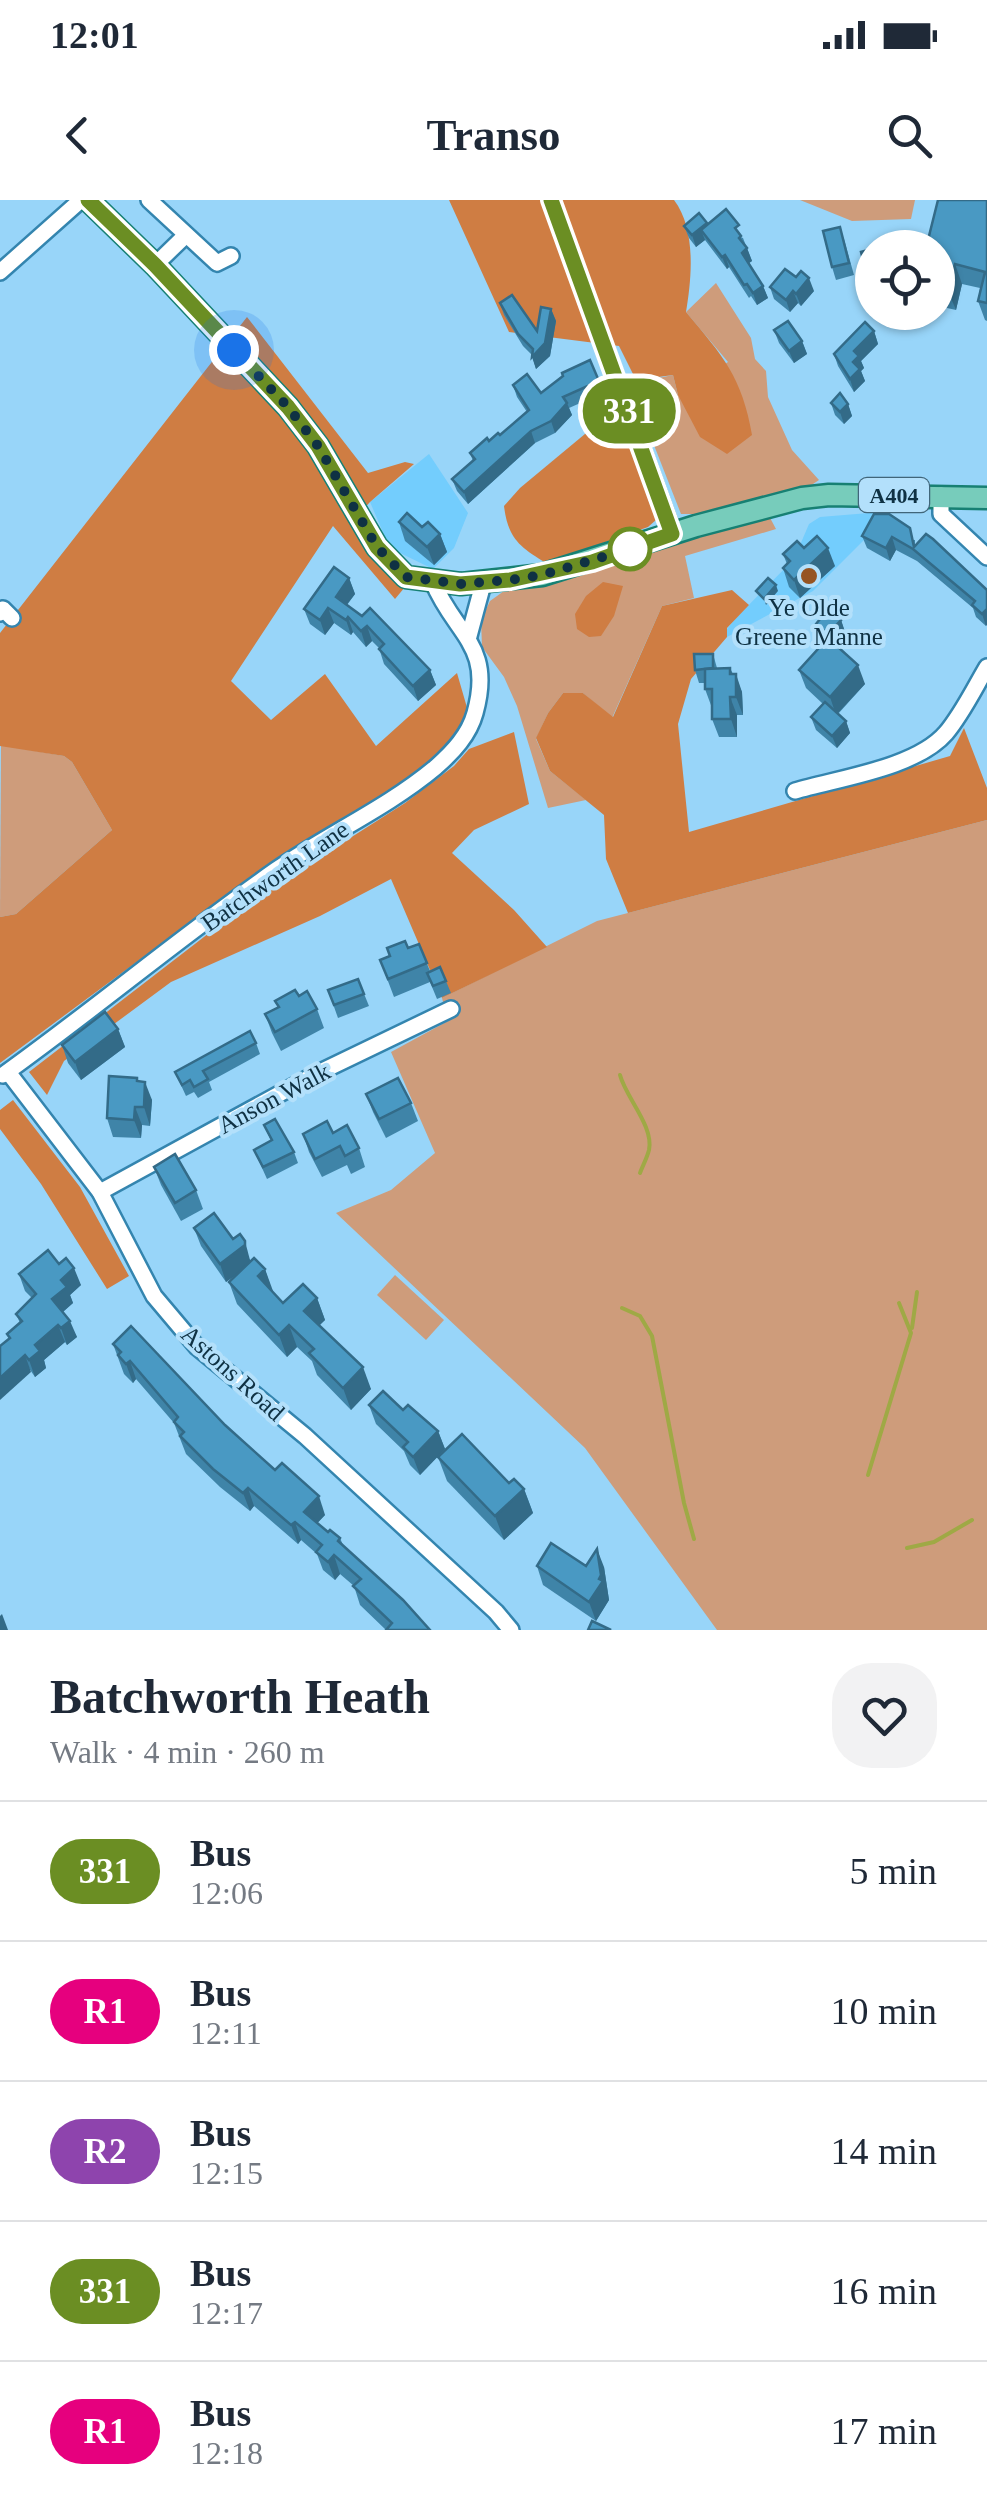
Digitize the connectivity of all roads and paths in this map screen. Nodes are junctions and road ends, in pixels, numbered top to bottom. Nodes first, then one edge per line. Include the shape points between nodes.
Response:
1 (84, 200) edge
2 (149, 200) edge
3 (552, 200) edge
4 (186, 235) junction
5 (231, 256) dead end
6 (155, 265) junction
7 (0, 272) edge
8 (940, 496) junction
9 (987, 498) edge
10 (672, 534) junction
11 (987, 557) edge
12 (433, 582) junction
13 (483, 584) junction
14 (469, 636) junction
15 (987, 667) edge
16 (795, 791) dead end
17 (451, 1008) dead end
18 (4, 1075) edge
19 (100, 1192) junction
20 (511, 1630) edge

1 - 6 main road, A404
1 - 7 street
2 - 4 street
3 - 10 street
4 - 5 street via 217,263
4 - 6 street
6 - 12 main road, A404 via 288,407 391,565 406,577
8 - 9 main road, A404
8 - 10 main road, A404 via 802,498
8 - 11 street via 941,514
10 - 13 main road, A404 via 542,575
12 - 13 main road, A404
12 - 14 street, Batchworth Lane
13 - 14 street, Batchworth Lane
14 - 18 street, Batchworth Lane via 478,696 472,722 450,754 278,869
15 - 16 street via 934,745
17 - 19 street, Anson Walk
18 - 19 street, Astons Road
19 - 20 street, Astons Road via 154,1296 197,1347 367,1491

